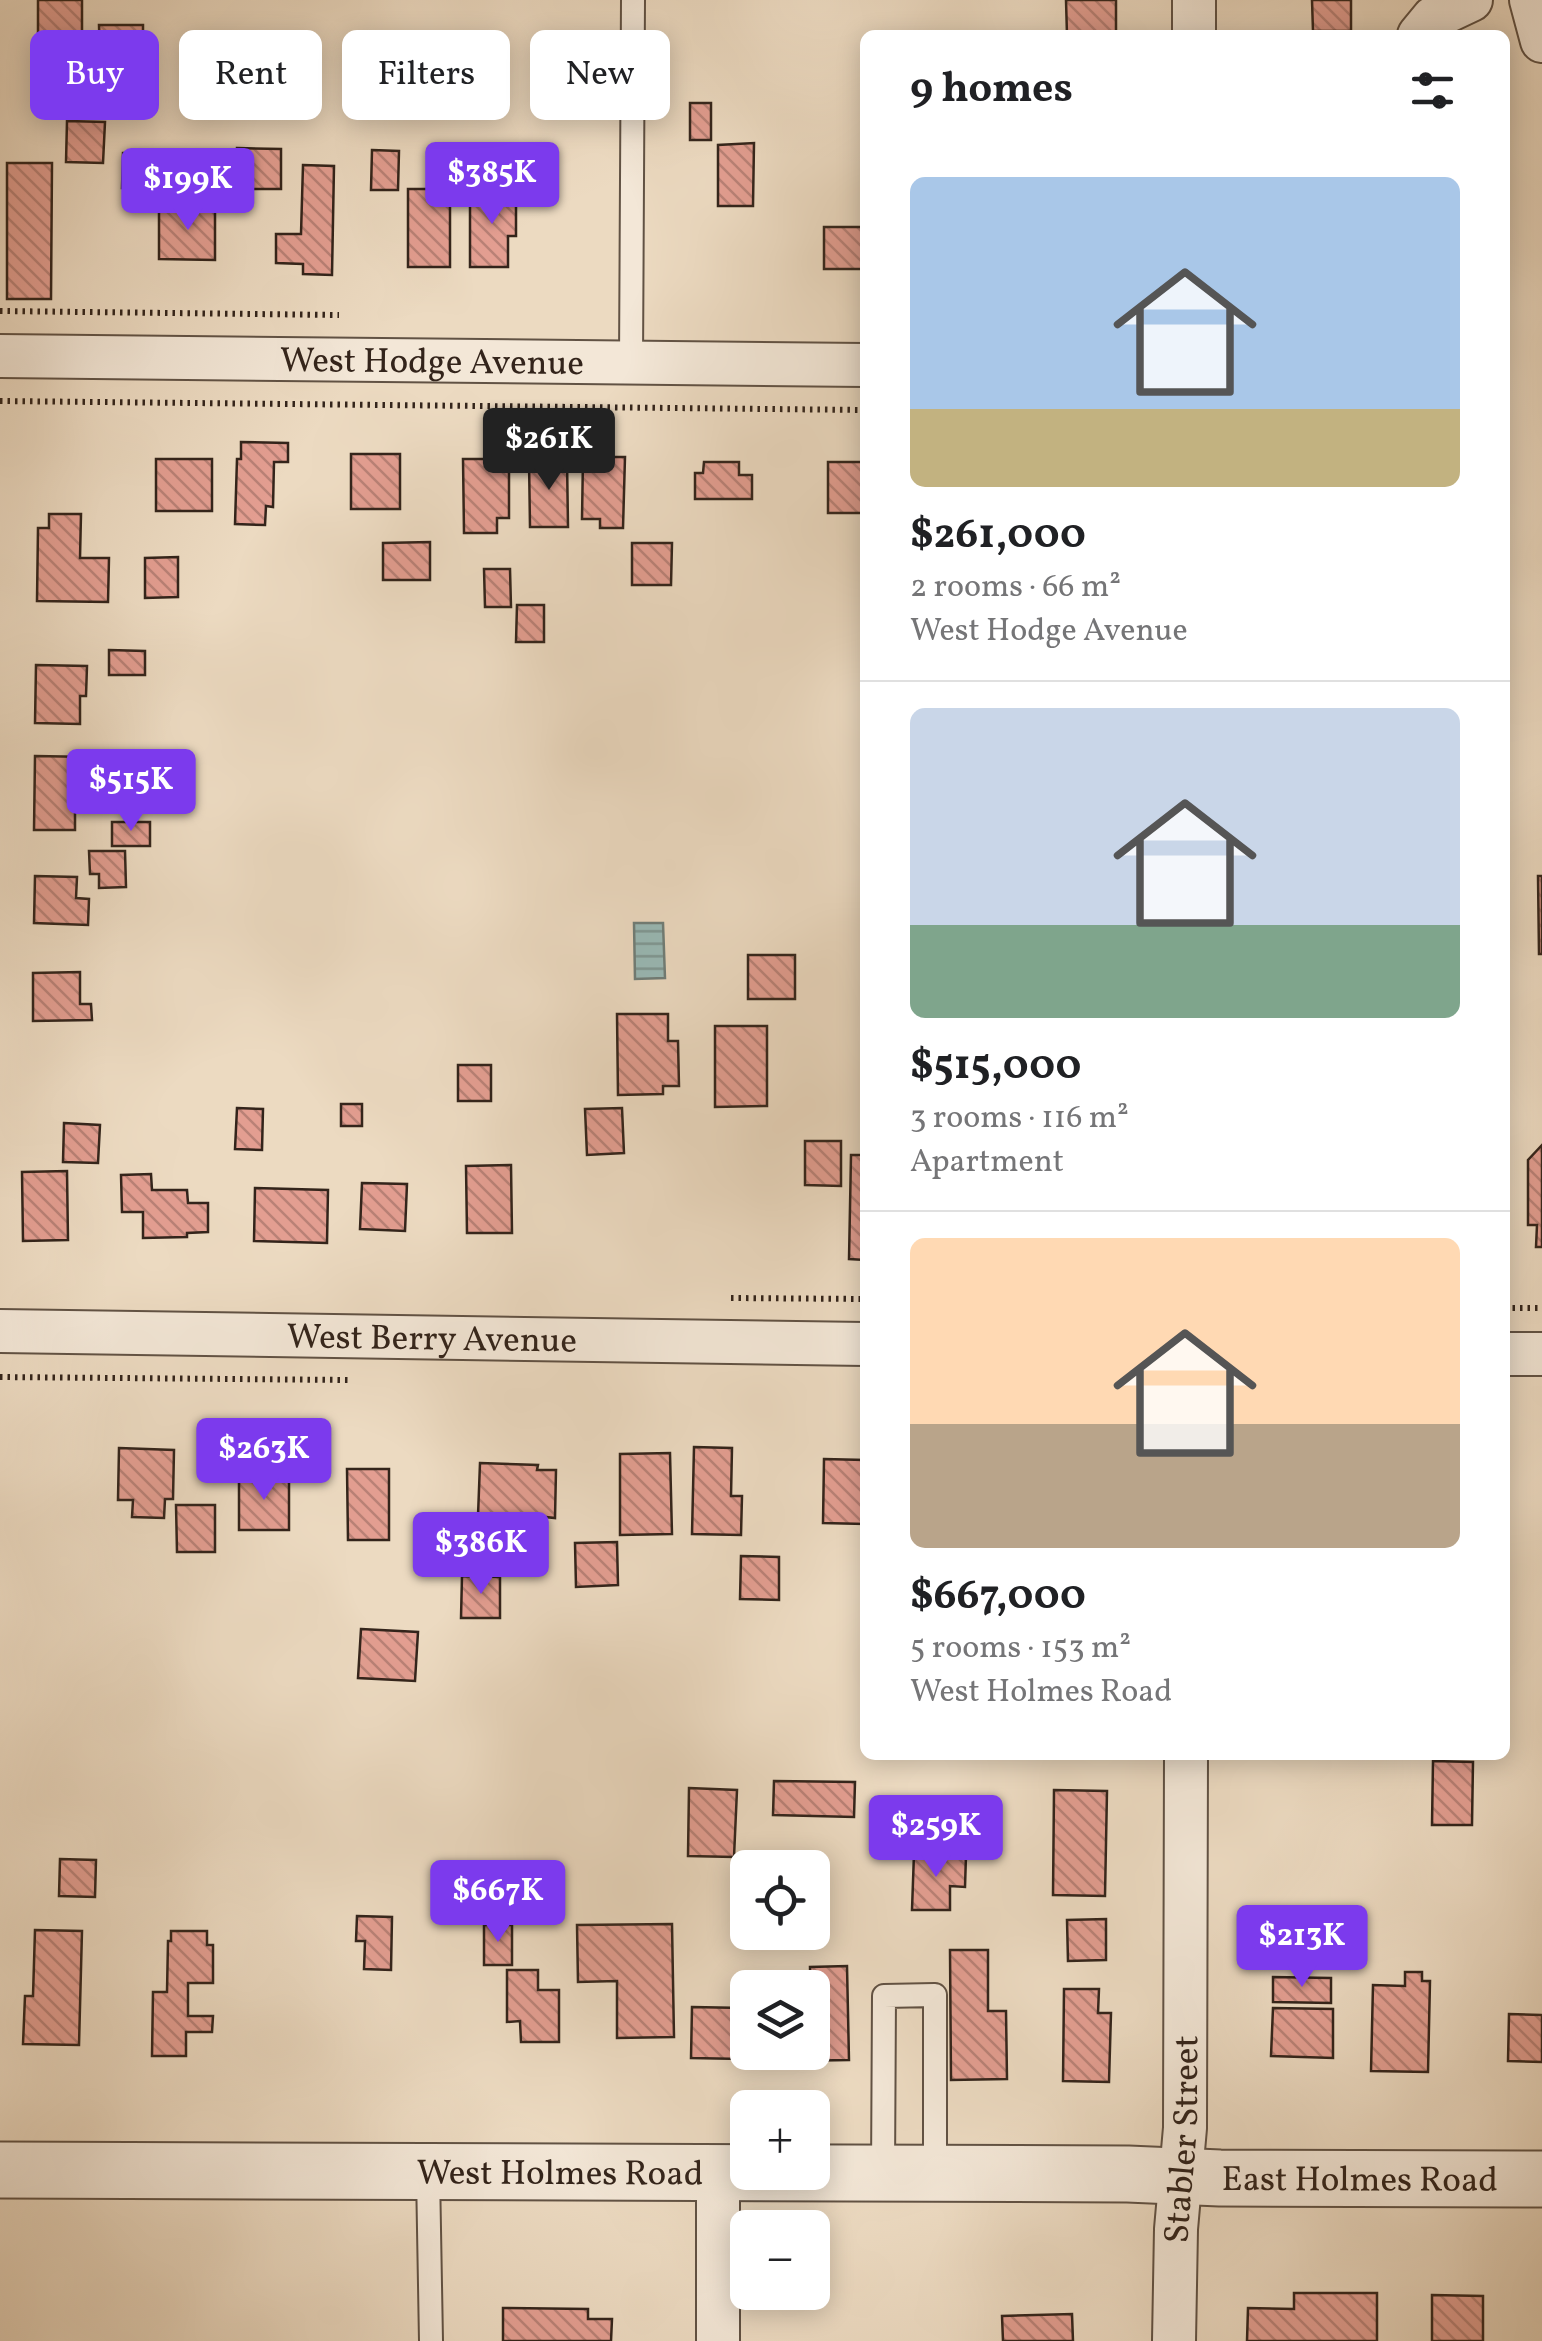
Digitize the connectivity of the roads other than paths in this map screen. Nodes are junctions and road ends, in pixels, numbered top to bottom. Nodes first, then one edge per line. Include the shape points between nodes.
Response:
1 (633, 0) edge
2 (1194, 0) edge
3 (1471, 0) edge
4 (1531, 0) edge
5 (1194, 30) edge
6 (1423, 30) edge
7 (1542, 41) edge
8 (0, 356) edge
9 (631, 363) junction
10 (860, 365) edge
11 (0, 1332) edge
12 (860, 1344) edge
13 (1510, 1354) edge
14 (1542, 1354) edge
15 (1186, 1760) edge
16 (0, 2170) edge
17 (428, 2173) junction
18 (718, 2174) junction
19 (908, 2174) junction
20 (1180, 2176) junction
21 (1542, 2179) edge
22 (431, 2341) edge
23 (718, 2341) edge
24 (1174, 2341) edge

1 - 9 lane
2 - 5 street
3 - 6 street
4 - 7 street
8 - 9 street, West Hodge Avenue
9 - 10 street, West Hodge Avenue
11 - 12 street, West Berry Avenue
13 - 14 street
15 - 20 street, Stabler Street
16 - 17 street, West Holmes Road
17 - 18 street, West Holmes Road
17 - 22 lane
18 - 19 street, West Holmes Road
18 - 23 street
19 - 19 lane via 935,1995 884,1996
19 - 20 street, West Holmes Road
20 - 21 street, East Holmes Road
20 - 24 street, Stabler Street

